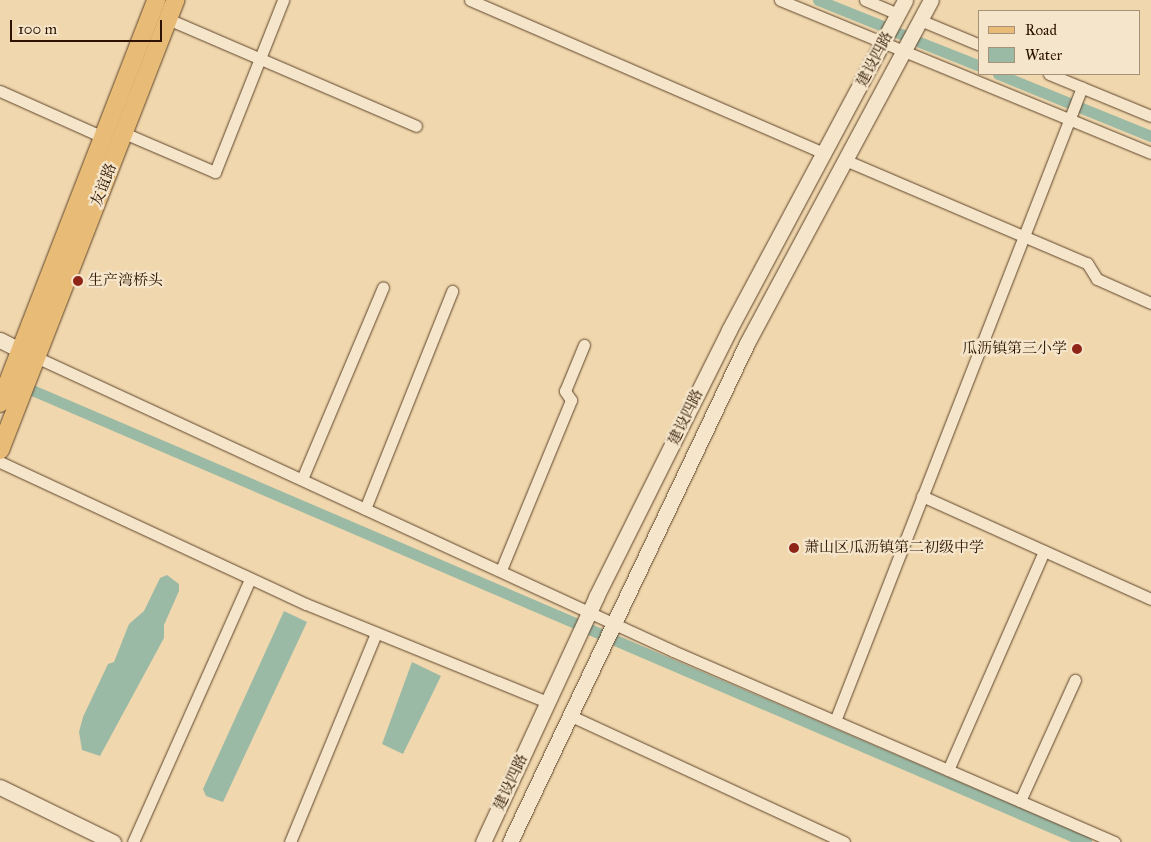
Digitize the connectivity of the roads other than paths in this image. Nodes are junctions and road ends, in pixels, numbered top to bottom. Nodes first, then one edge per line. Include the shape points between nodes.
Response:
1 (156, 0) edge
2 (175, 0) edge
3 (283, 0) edge
4 (470, 0) edge
5 (780, 0) edge
6 (865, 0) edge
7 (906, 0) edge
8 (931, 0) edge
9 (898, 14) junction
10 (168, 19) junction
11 (920, 20) junction
12 (883, 43) junction
13 (978, 44) edge
14 (905, 52) junction
15 (262, 59) junction
16 (1051, 75) edge
17 (1082, 88) junction
18 (0, 91) edge
19 (1151, 116) edge
20 (1068, 118) junction
21 (416, 126) dead end
22 (124, 133) junction
23 (103, 137) junction
24 (824, 153) junction
25 (1151, 153) edge
26 (845, 160) junction
27 (1022, 238) junction
28 (383, 288) dead end
29 (452, 290) dead end
30 (1151, 303) edge
31 (0, 340) edge
32 (584, 345) dead end
33 (17, 358) junction
34 (35, 364) junction
35 (0, 403) edge
36 (0, 450) edge
37 (0, 462) edge
38 (302, 479) junction
39 (922, 496) junction
40 (365, 509) junction
41 (1044, 551) junction
42 (501, 570) junction
43 (250, 579) junction
44 (1151, 599) edge
45 (376, 633) junction
46 (1075, 680) dead end
47 (548, 702) junction
48 (569, 715) junction
49 (835, 721) junction
50 (948, 770) junction
51 (0, 786) edge
52 (1020, 801) junction
53 (113, 842) edge
54 (133, 842) edge
55 (290, 842) edge
56 (483, 842) edge
57 (510, 842) edge
58 (844, 842) edge
59 (1114, 842) edge

1 - 23 main road, 友谊路
2 - 10 main road, 友谊路
3 - 15 street
4 - 24 street
5 - 12 street
6 - 9 street
7 - 9 main road, 建设四路
8 - 11 main road, 建设四路
9 - 12 main road, 建设四路
10 - 15 street
10 - 22 main road, 友谊路
11 - 13 street
11 - 14 main road, 建设四路
12 - 14 street
12 - 24 main road, 建设四路
14 - 20 street
14 - 26 main road, 建设四路
15 - 21 street
15 - 22 street via 215,172
16 - 17 street
17 - 19 street
17 - 20 street
18 - 23 street
20 - 25 street
20 - 27 street
22 - 34 main road, 友谊路
23 - 33 main road, 友谊路
24 - 47 main road, 建设四路 via 729,330 585,620
26 - 27 street
26 - 48 main road, 建设四路 via 746,343
27 - 30 street via 1088,263 1097,279
27 - 39 street
28 - 38 street
29 - 40 street
31 - 33 main road
32 - 42 street via 565,391 571,400
33 - 34 main road
33 - 35 main road, 友谊路
34 - 36 main road, 友谊路
34 - 38 street
37 - 43 street
38 - 40 street
39 - 41 street
39 - 49 street
40 - 42 street
41 - 44 street
41 - 50 street
42 - 49 street
43 - 45 street
43 - 54 street
45 - 47 street
45 - 55 street
46 - 52 street
47 - 56 main road, 建设四路
48 - 57 main road, 建设四路
48 - 58 street
49 - 50 street
50 - 52 street
51 - 53 main road
52 - 59 street

